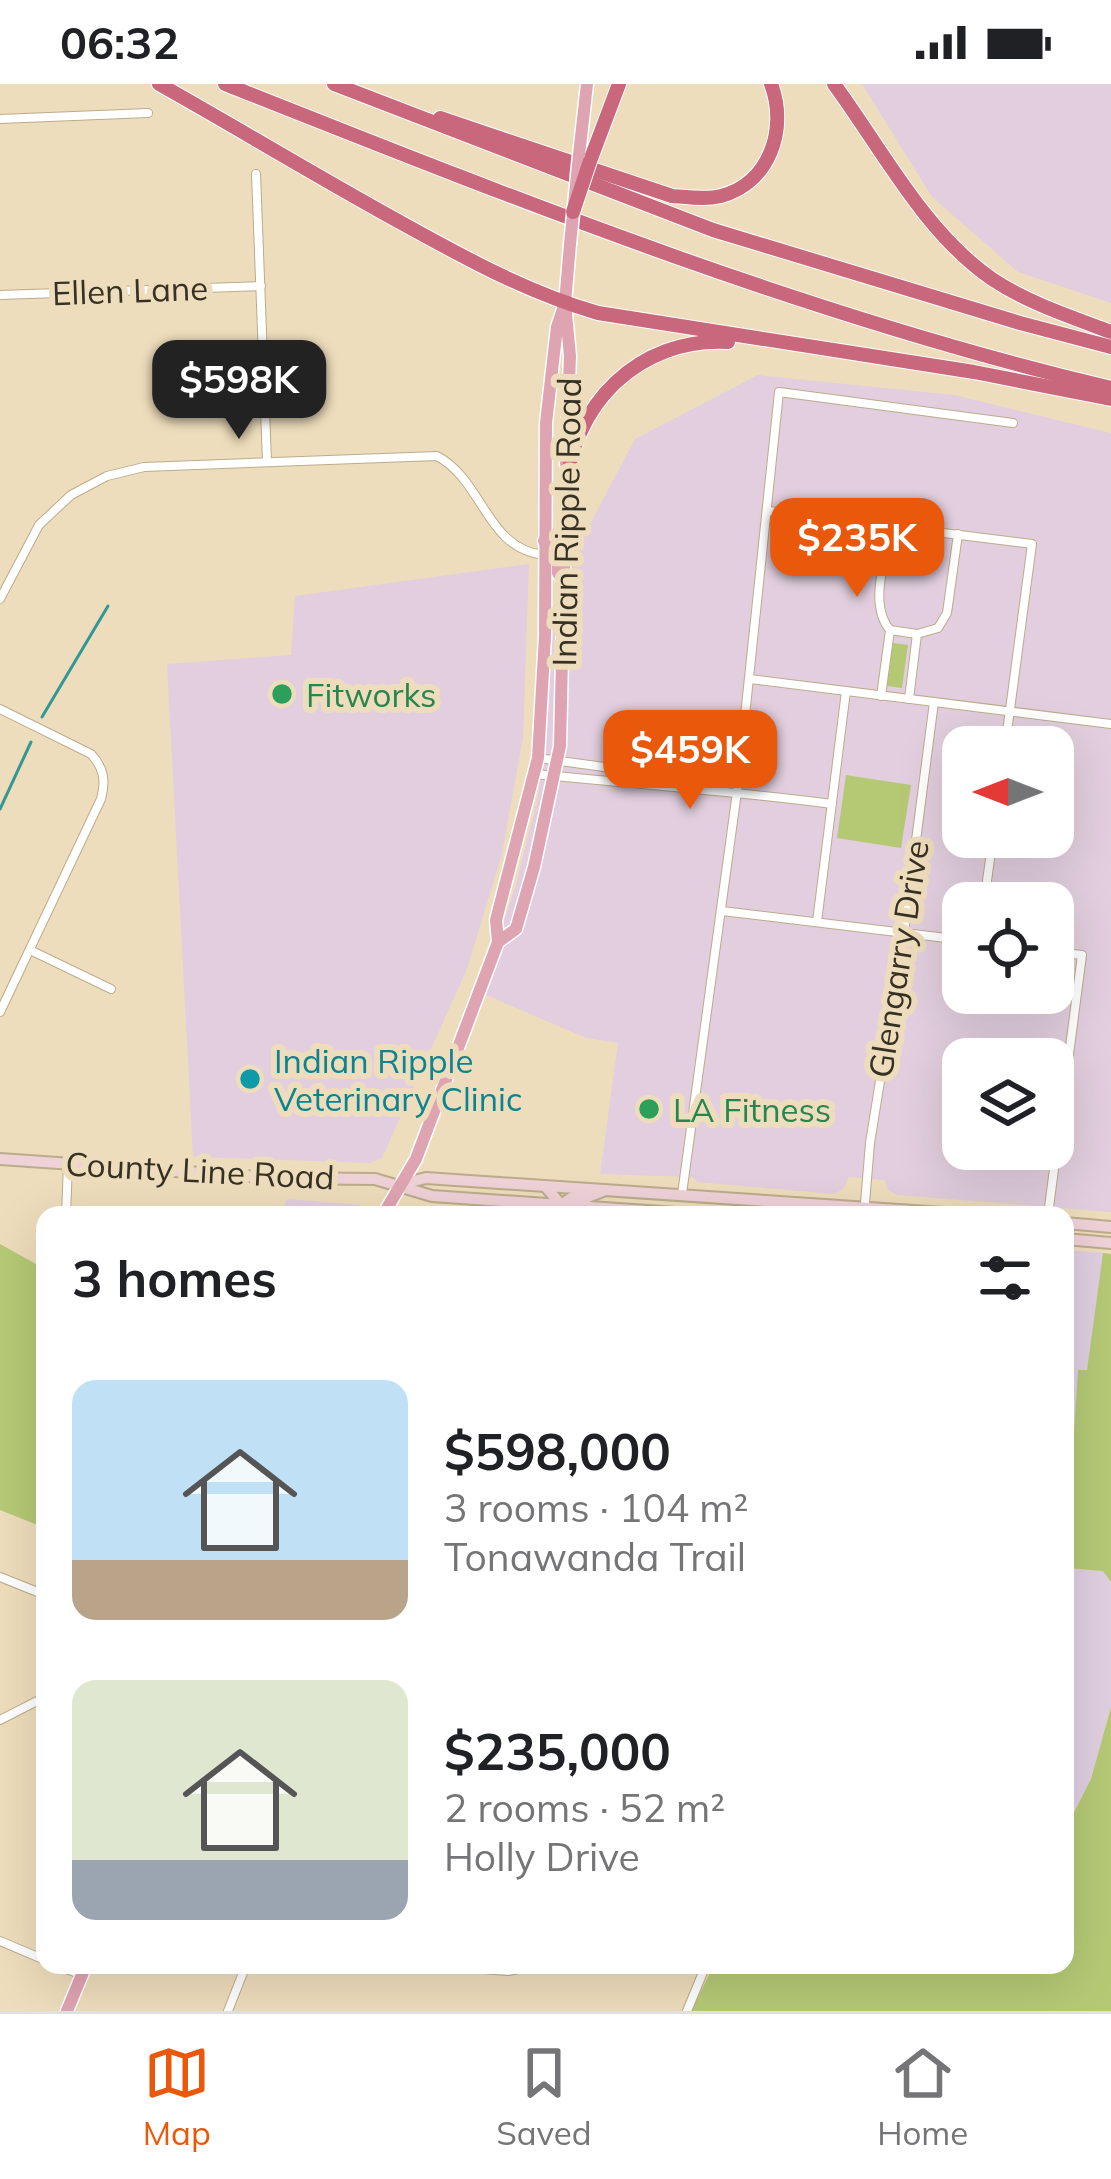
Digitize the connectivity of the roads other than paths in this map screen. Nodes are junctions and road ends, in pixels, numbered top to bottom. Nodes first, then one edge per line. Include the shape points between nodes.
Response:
1 (159, 84) edge
2 (225, 84) edge
3 (334, 84) edge
4 (587, 84) edge
5 (619, 84) edge
6 (771, 84) edge
7 (835, 84) edge
8 (388, 105) junction
9 (148, 113) dead end
10 (0, 119) edge
11 (585, 158) junction
12 (256, 175) dead end
13 (573, 212) joint
14 (261, 286) junction
15 (0, 295) edge
16 (565, 303) junction
17 (1111, 332) edge
18 (1111, 347) edge
19 (839, 352) junction
20 (1111, 388) edge
21 (1111, 399) edge
22 (1013, 423) dead end
23 (267, 462) junction
24 (566, 492) junction
25 (768, 511) junction
26 (891, 526) junction
27 (958, 534) junction
28 (544, 548) junction
29 (566, 586) junction
30 (0, 599) edge
31 (890, 630) junction
32 (917, 634) junction
33 (750, 680) junction
34 (846, 691) junction
35 (881, 696) junction
36 (909, 699) junction
37 (934, 702) junction
38 (0, 709) edge
39 (1010, 712) junction
40 (1111, 724) edge
41 (1008, 726) edge
42 (538, 758) junction
43 (557, 759) junction
44 (535, 774) junction
45 (554, 776) junction
46 (724, 790) junction
47 (737, 792) junction
48 (832, 804) junction
49 (722, 911) junction
50 (817, 922) junction
51 (904, 933) junction
52 (942, 938) edge
53 (499, 942) junction
54 (30, 950) junction
55 (1074, 954) edge
56 (111, 989) dead end
57 (0, 1012) edge
58 (0, 1159) edge
59 (68, 1164) junction
60 (399, 1185) junction
61 (543, 1186) junction
62 (606, 1190) junction
63 (682, 1194) junction
64 (561, 1205) junction
65 (66, 1206) edge
66 (387, 1206) edge
67 (575, 1206) edge
68 (818, 1206) edge
69 (864, 1206) edge
70 (1049, 1206) edge
71 (1074, 1224) edge
72 (1111, 1227) edge
73 (1074, 1240) edge
74 (1111, 1243) edge
75 (0, 1577) edge
76 (36, 1591) edge
77 (36, 1702) edge
78 (0, 1720) edge
79 (0, 1941) edge
80 (36, 1956) edge
81 (82, 1974) edge
82 (242, 1974) edge
83 (702, 1974) edge
84 (67, 2011) edge
85 (228, 2011) edge
86 (687, 2011) edge

1 - 16 highway via 446,248
2 - 20 highway via 694,263
3 - 8 highway
4 - 11 main road
5 - 11 highway
6 - 8 highway via 779,122 766,163 736,190 705,199 672,196
7 - 17 highway via 933,221 982,271
8 - 18 highway via 713,230
9 - 10 street
11 - 13 highway, bridge
12 - 14 street
13 - 16 main road, Indian Ripple Road, bridge
14 - 15 street, Ellen Lane
14 - 23 street
16 - 19 highway
16 - 24 main road, Indian Ripple Road
16 - 28 main road, Indian Ripple Road via 546,423
19 - 21 highway
19 - 24 highway via 712,341 646,358 589,416
22 - 25 street via 779,392
23 - 28 street via 437,456 455,467 501,536
23 - 30 street via 144,467 90,484 39,525
24 - 29 main road, Indian Ripple Road
25 - 26 street
25 - 33 street
26 - 27 street
26 - 31 street via 878,602
27 - 32 street via 947,613 938,628
27 - 39 street via 1032,544
28 - 29 main road via 558,551
28 - 42 main road, Indian Ripple Road
29 - 43 main road, Indian Ripple Road
31 - 32 street
31 - 35 street
32 - 36 street
33 - 34 street
33 - 47 street
34 - 35 street
34 - 48 street
35 - 36 street
36 - 37 street
37 - 39 street
37 - 51 street, Glengarry Drive
38 - 54 street via 85,749 104,778
39 - 40 street
39 - 41 street
42 - 43 street
42 - 44 main road, Indian Ripple Road
43 - 45 main road, Indian Ripple Road
43 - 46 street
44 - 45 street
44 - 53 main road, Indian Ripple Road via 496,920
45 - 46 street
45 - 53 main road, Indian Ripple Road via 516,929
46 - 47 street
47 - 48 street
47 - 49 street
48 - 50 street
49 - 50 street
49 - 63 street
50 - 51 street
51 - 52 street
51 - 69 street, Glengarry Drive
53 - 60 main road, Indian Ripple Road
54 - 56 street
54 - 57 street
55 - 70 street via 1082,955
58 - 59 main road, County Line Road
59 - 60 main road, County Line Road
59 - 65 street
60 - 61 main road via 426,1178
60 - 64 main road via 432,1196
60 - 66 main road, Indian Ripple Road
61 - 62 main road
61 - 64 main road
62 - 63 main road
62 - 64 main road
63 - 68 main road
64 - 67 main road
71 - 72 main road
73 - 74 main road
75 - 76 street
77 - 78 street
79 - 80 street
81 - 84 main road
82 - 85 street
83 - 86 street

